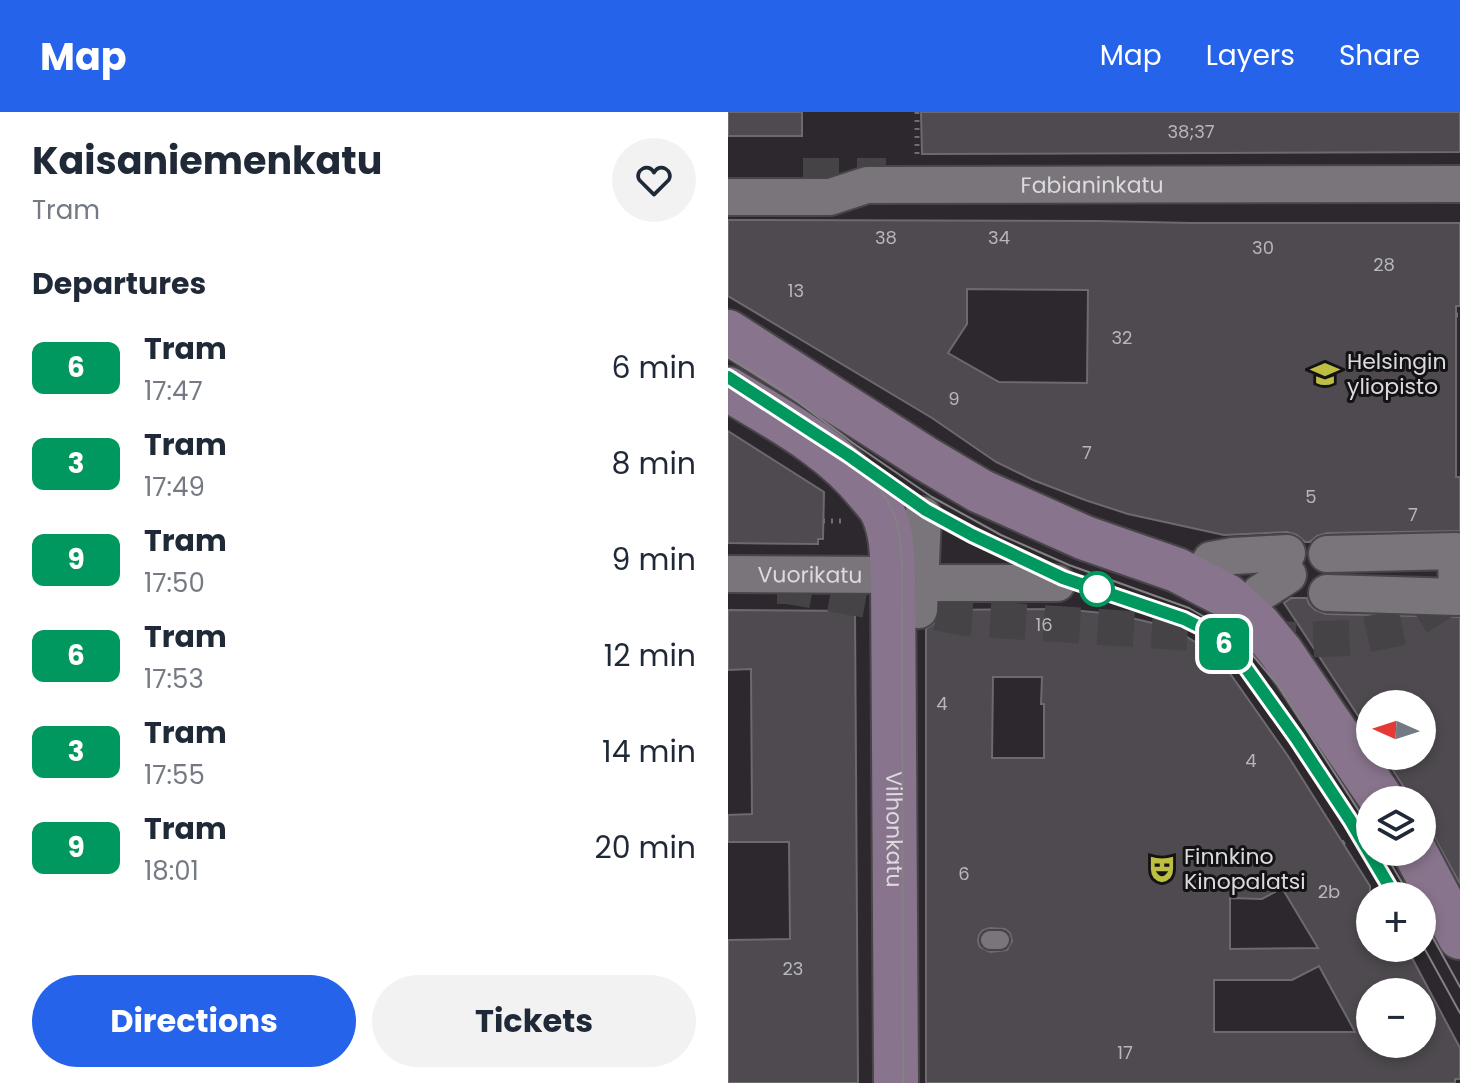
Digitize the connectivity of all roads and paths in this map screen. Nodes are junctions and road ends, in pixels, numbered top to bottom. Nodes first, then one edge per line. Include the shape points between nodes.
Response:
1 (917, 112) edge
2 (917, 159) dead end
3 (728, 176) edge
4 (803, 176) tunnel mouth
5 (1460, 184) edge
6 (728, 197) edge
7 (728, 332) edge
8 (728, 389) edge
9 (823, 521) dead end
10 (848, 521) dead end
11 (1428, 552) junction
12 (1327, 554) dead end
13 (915, 559) junction
14 (728, 574) edge
15 (1458, 575) edge
16 (1057, 583) dead end
17 (1327, 593) dead end
18 (1428, 596) junction
19 (1372, 786) edge
20 (1422, 866) edge
21 (1460, 937) edge
22 (896, 1083) edge

1 - 2 path
3 - 4 street
5 - 6 street, Fabianinkatu via 867,185 830,197
7 - 19 main road via 980,491 1085,538 1177,570 1227,596 1281,652
8 - 13 main road, Vilhonkatu via 841,464 882,511 891,536
9 - 10 path
11 - 12 street
11 - 15 street via 1456,551
11 - 18 street
13 - 14 street, Vuorikatu
13 - 16 street via 1002,596
13 - 22 main road, Vilhonkatu
15 - 18 street via 1457,597
17 - 18 street
20 - 21 main road

